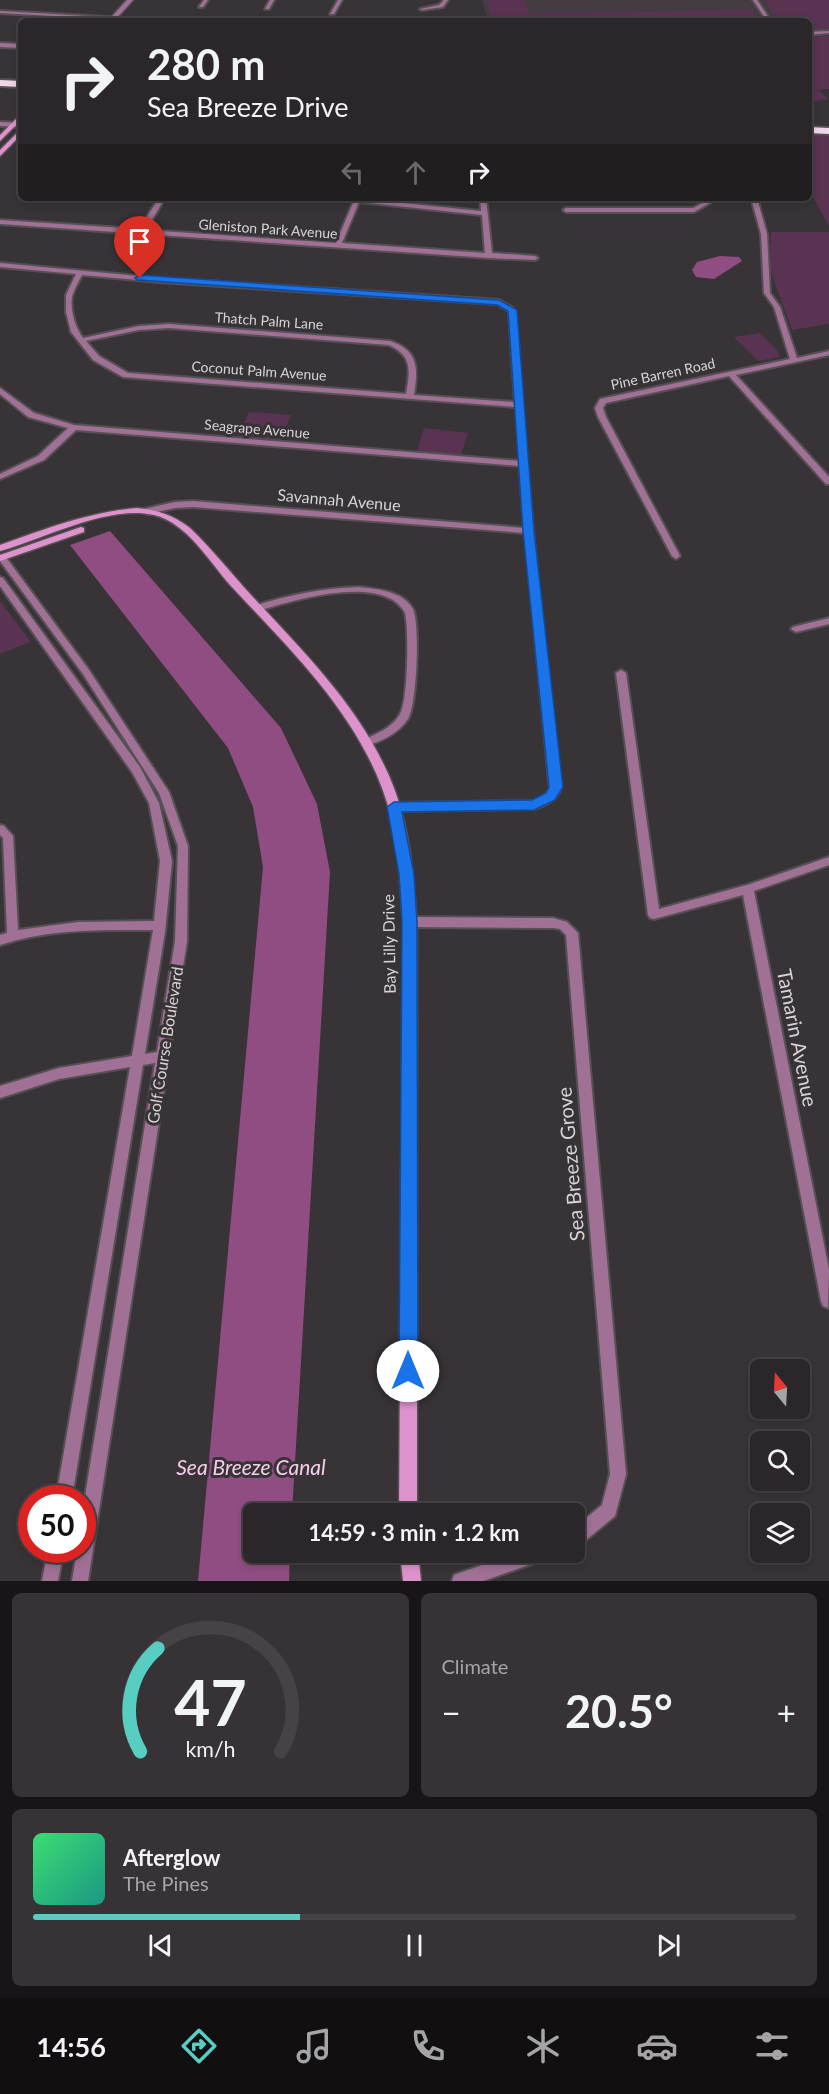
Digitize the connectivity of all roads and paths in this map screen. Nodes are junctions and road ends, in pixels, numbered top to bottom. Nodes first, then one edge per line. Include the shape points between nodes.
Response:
1 (130, 0) edge
2 (206, 0) edge
3 (272, 0) edge
4 (340, 0) edge
5 (446, 0) edge
6 (755, 0) edge
7 (201, 6) dead end
8 (267, 8) dead end
9 (422, 9) dead end
10 (0, 12) edge
11 (130, 12) dead end
12 (332, 13) dead end
13 (84, 18) edge
14 (114, 18) edge
15 (125, 18) edge
16 (767, 18) edge
17 (829, 32) edge
18 (812, 34) edge
19 (0, 45) edge
20 (18, 46) edge
21 (0, 83) edge
22 (18, 84) edge
23 (18, 119) edge
24 (0, 124) edge
25 (13, 125) junction
26 (18, 125) edge
27 (812, 130) edge
28 (829, 131) edge
29 (18, 134) edge
30 (0, 139) edge
31 (0, 154) edge
32 (160, 201) edge
33 (356, 201) edge
34 (375, 201) edge
35 (483, 201) edge
36 (707, 201) edge
37 (755, 201) edge
38 (566, 210) dead end
39 (485, 213) junction
40 (0, 222) edge
41 (141, 232) junction
42 (338, 246) junction
43 (489, 256) junction
44 (535, 258) dead end
45 (0, 265) edge
46 (80, 273) junction
47 (82, 340) junction
48 (829, 352) edge
49 (794, 360) junction
50 (730, 373) junction
51 (0, 390) edge
52 (410, 396) junction
53 (520, 405) junction
54 (74, 427) junction
55 (523, 464) junction
56 (0, 477) edge
57 (829, 482) edge
58 (147, 511) junction
59 (529, 531) junction
60 (0, 555) edge
61 (676, 556) dead end
62 (0, 580) edge
63 (257, 608) junction
64 (829, 621) edge
65 (796, 629) dead end
66 (621, 673) dead end
67 (366, 742) junction
68 (394, 807) junction
69 (0, 829) edge
70 (829, 861) edge
71 (748, 888) junction
72 (410, 922) junction
73 (159, 925) junction
74 (13, 935) junction
75 (0, 940) edge
76 (163, 1057) junction
77 (140, 1060) junction
78 (0, 1092) edge
79 (828, 1301) edge
80 (66, 1485) edge
81 (408, 1503) edge
82 (585, 1530) edge
83 (53, 1563) edge
84 (410, 1563) edge
85 (512, 1563) edge
86 (50, 1581) edge
87 (79, 1581) edge
88 (412, 1581) edge
89 (460, 1581) edge

1 - 14 street
2 - 7 street
3 - 8 street
4 - 12 street
5 - 9 street via 441,6
6 - 16 street
10 - 13 street
11 - 15 street
17 - 18 street
19 - 20 street
21 - 22 highway
23 - 25 main road
24 - 25 street
25 - 26 street
25 - 30 main road
27 - 28 highway
29 - 31 main road
32 - 41 street
33 - 42 street
34 - 39 street
35 - 39 street
36 - 38 street via 704,207 694,210
37 - 49 street via 764,234 766,293 777,307
39 - 43 street
40 - 41 street, Gleniston Park Avenue
41 - 42 street, Gleniston Park Avenue
42 - 43 street, Gleniston Park Avenue
43 - 44 street, Gleniston Park Avenue
45 - 46 street
46 - 47 street, Coconut Palm Avenue via 69,295 69,312
46 - 53 street via 499,302 512,310
47 - 52 street, Coconut Palm Avenue via 96,358 126,375
47 - 52 street, Thatch Palm Lane via 169,326 390,343 403,347 409,354 413,373
48 - 49 street, Pine Barren Road
49 - 50 street, Pine Barren Road
50 - 57 street
50 - 61 street, Pine Barren Road via 603,400 599,408
51 - 54 street, Seagrape Avenue via 31,415
52 - 53 street, Coconut Palm Avenue
53 - 55 street
54 - 55 street, Seagrape Avenue
54 - 56 street via 41,458
55 - 59 street
58 - 59 street, Savannah Avenue via 192,504
58 - 60 main road, Bay Lilly Drive via 109,516 95,525
58 - 63 main road, Bay Lilly Drive via 166,516 182,528
59 - 68 street via 555,791 534,805
60 - 76 street, Golf Course Boulevard via 86,672 164,792 183,846 181,940
62 - 73 street, Golf Course Boulevard via 136,770 154,803 166,861
63 - 67 main road, Bay Lilly Drive via 335,698
63 - 67 street via 299,594 342,590 383,595 406,606 411,622 407,711 392,732
64 - 65 street
66 - 71 street via 654,915
67 - 68 main road, Bay Lilly Drive
68 - 72 main road, Bay Lilly Drive
69 - 74 street via 8,837
70 - 71 street
71 - 79 street, Tamarin Avenue
72 - 81 main road, Bay Lilly Drive
72 - 82 street, Sea Breeze Grove via 559,924 572,933 618,1474 609,1510
73 - 74 street via 84,927
73 - 77 street, Golf Course Boulevard
74 - 75 street
76 - 77 street
76 - 87 street, Golf Course Boulevard
77 - 78 street via 26,1081
77 - 80 street, Golf Course Boulevard
83 - 86 street
84 - 88 main road
85 - 89 street

